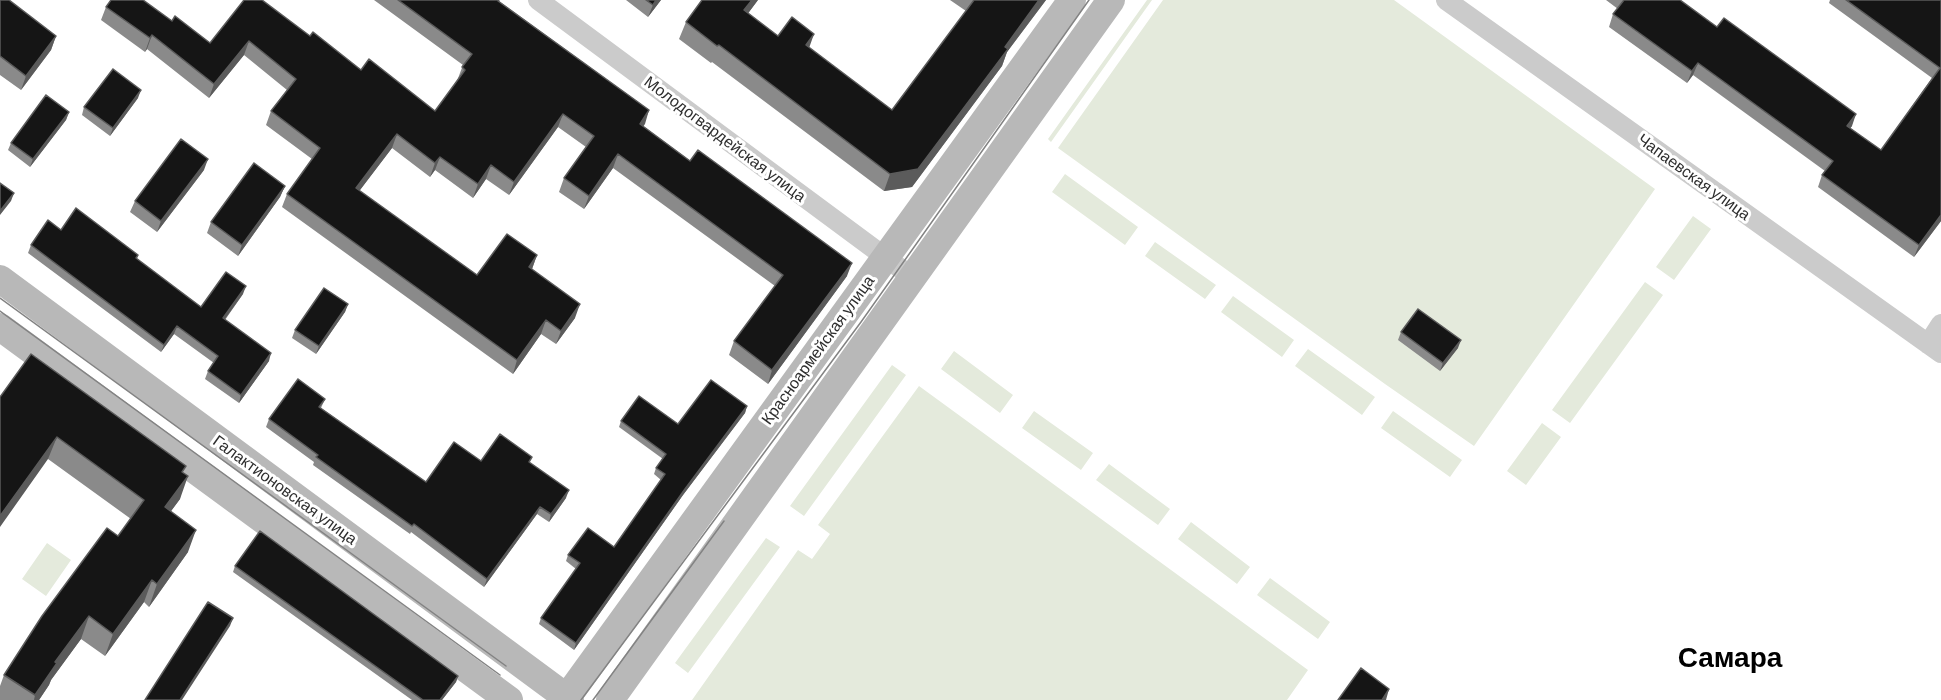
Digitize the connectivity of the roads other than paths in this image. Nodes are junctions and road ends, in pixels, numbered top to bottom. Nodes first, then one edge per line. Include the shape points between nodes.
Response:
1 (538, 0) edge
2 (1072, 0) edge
3 (1111, 0) edge
4 (1446, 0) edge
5 (886, 257) junction
6 (912, 277) junction
7 (0, 279) edge
8 (1941, 324) edge
9 (0, 327) edge
10 (1935, 349) edge
11 (567, 699) edge
12 (509, 700) edge
13 (610, 700) edge

1 - 5 street, Молодогвардейская улица
2 - 5 main road, Красноармейская улица
3 - 6 main road, Красноармейская улица
4 - 10 street, Чапаевская улица
5 - 6 street, Молодогвардейская улица
5 - 11 main road, Красноармейская улица
6 - 13 main road, Красноармейская улица
7 - 11 main road, Галактионовская улица
8 - 10 street
9 - 12 main road

